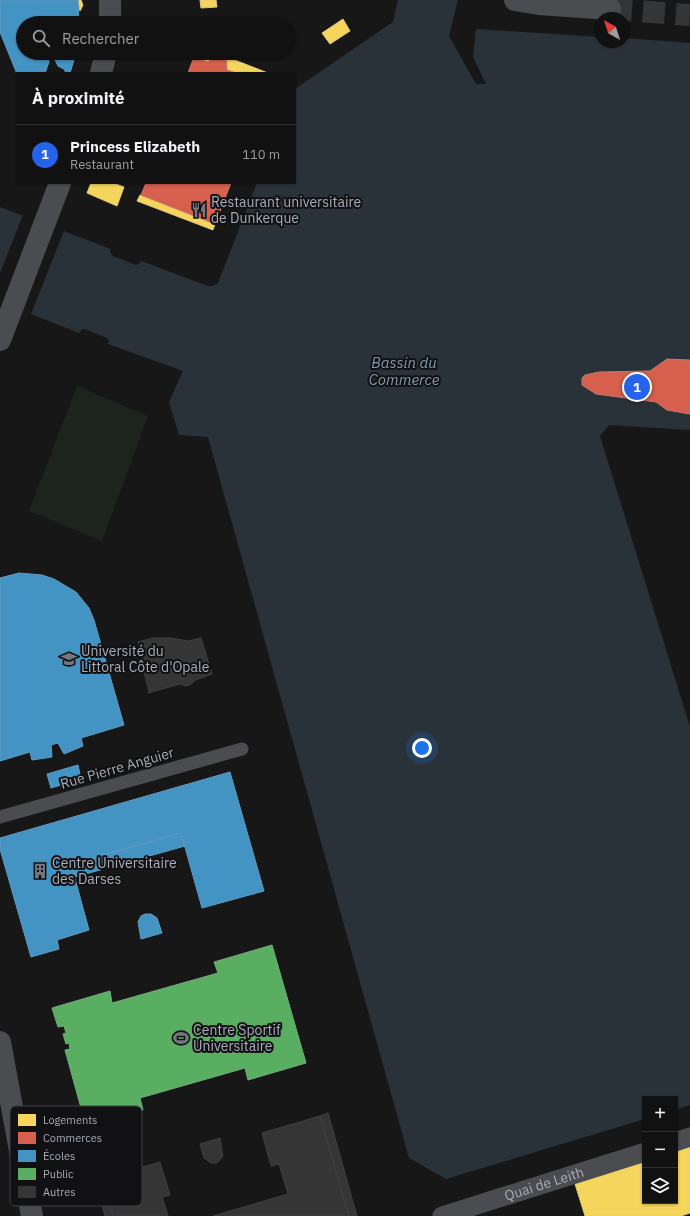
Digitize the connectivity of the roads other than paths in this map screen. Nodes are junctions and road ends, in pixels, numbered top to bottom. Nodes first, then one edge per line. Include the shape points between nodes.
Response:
1 (110, 0) edge
2 (515, 0) edge
3 (610, 9) tunnel mouth
4 (110, 16) edge
5 (104, 60) edge
6 (101, 72) edge
7 (60, 184) edge
8 (2, 334) edge
9 (242, 749) dead end
10 (0, 817) edge
11 (0, 1042) edge
12 (12, 1106) edge
13 (690, 1137) edge
14 (678, 1141) edge
15 (642, 1153) edge
16 (30, 1206) edge
17 (32, 1216) edge
18 (442, 1216) edge

1 - 4 street
2 - 3 street
5 - 6 street
7 - 8 street
9 - 10 lane, Rue Pierre Anguier
11 - 12 street
13 - 14 street
15 - 18 street, Quai de Leith
16 - 17 street

